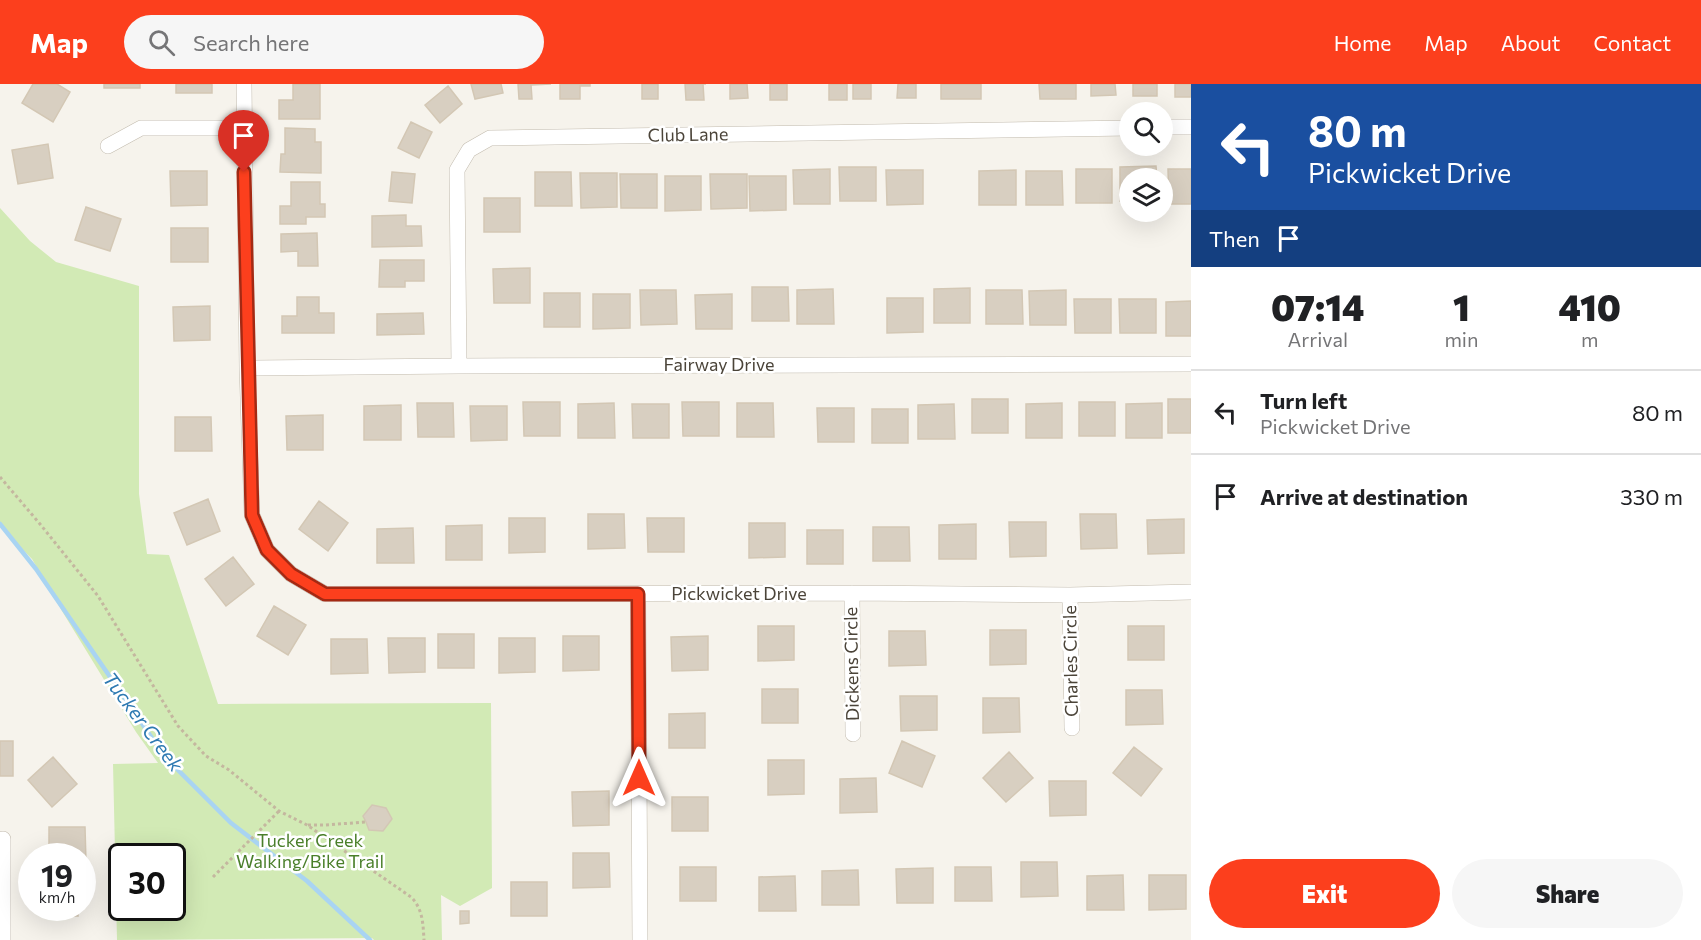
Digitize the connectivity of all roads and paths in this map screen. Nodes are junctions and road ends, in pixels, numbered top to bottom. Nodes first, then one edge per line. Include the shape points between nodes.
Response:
1 (244, 84) edge
2 (1173, 127) edge
3 (1191, 127) edge
4 (243, 128) junction
5 (1119, 128) edge
6 (108, 146) dead end
7 (1191, 364) edge
8 (459, 366) junction
9 (247, 368) junction
10 (0, 477) edge
11 (1191, 592) edge
12 (852, 593) junction
13 (638, 594) junction
14 (1070, 595) junction
15 (1072, 728) dead end
16 (853, 734) dead end
17 (279, 811) junction
18 (366, 822) dead end
19 (307, 825) junction
20 (3, 839) dead end
21 (213, 877) dead end
22 (3, 940) edge
23 (424, 940) edge
24 (640, 940) edge

1 - 4 street, Pickwicket Drive
2 - 3 street
4 - 6 street via 141,128
4 - 9 street, Pickwicket Drive
5 - 8 street, Club Lane via 490,138 469,150 457,170
7 - 8 street, Fairway Drive
8 - 9 street, Fairway Drive
9 - 13 street, Pickwicket Drive via 252,515 267,550 291,574 325,594
10 - 17 path via 98,596 178,726 206,756
11 - 14 street, Pickwicket Drive
12 - 13 street, Pickwicket Drive
12 - 14 street, Pickwicket Drive
12 - 16 street, Dickens Circle
13 - 24 street
14 - 15 street, Charles Circle
17 - 19 path
17 - 21 path
18 - 19 path
19 - 23 path via 411,897 420,911
20 - 22 street

